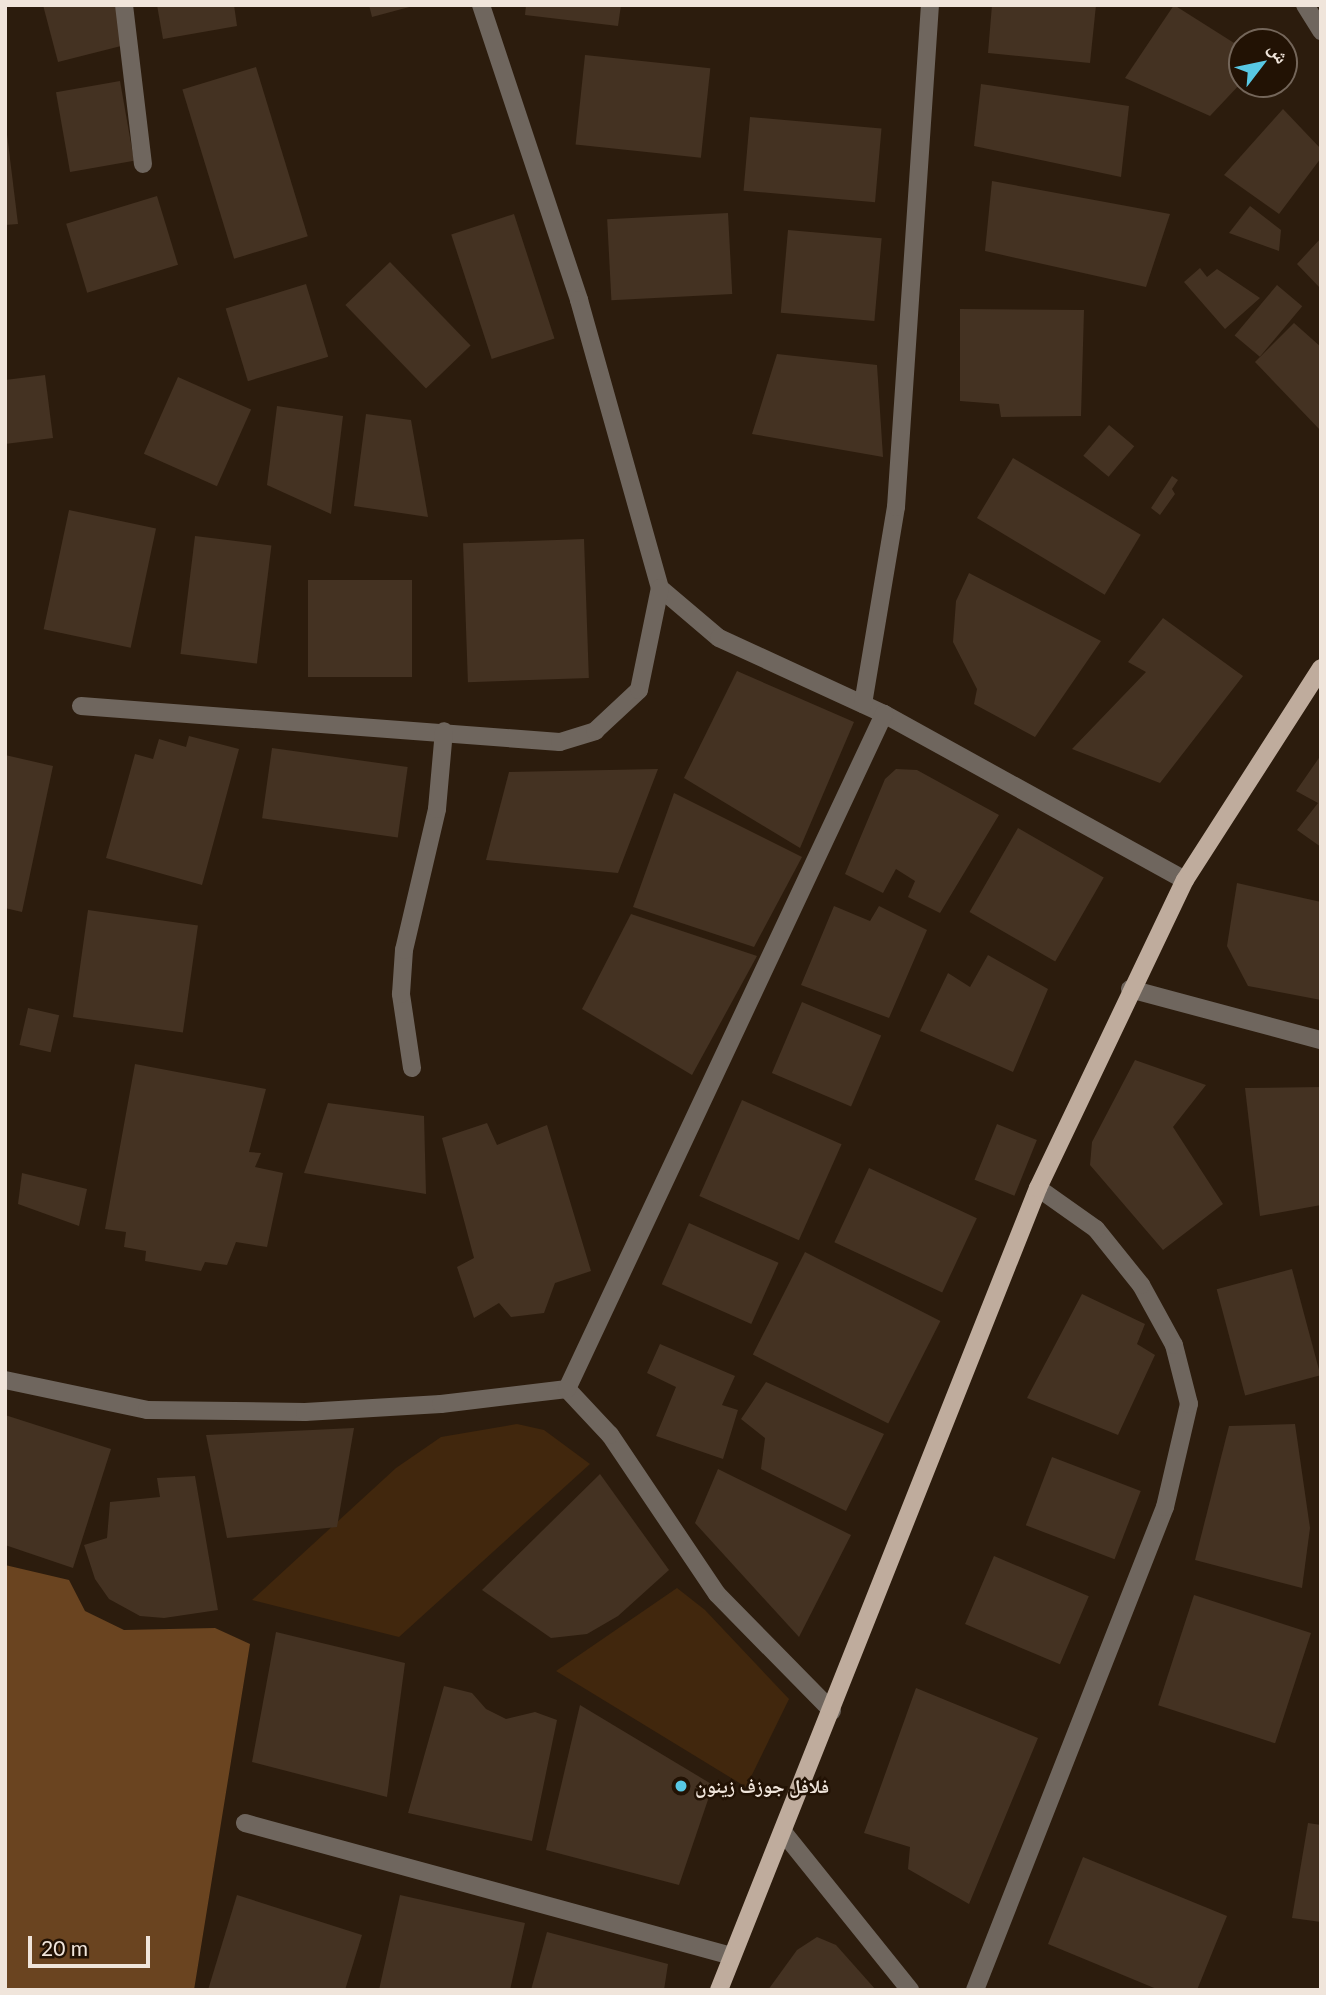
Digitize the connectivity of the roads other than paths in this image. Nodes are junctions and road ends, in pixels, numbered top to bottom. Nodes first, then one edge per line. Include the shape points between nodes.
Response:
1 (124, 5) edge
2 (481, 5) edge
3 (930, 5) edge
4 (1306, 5) edge
5 (1321, 31) edge
6 (143, 164) dead end
7 (660, 587) junction
8 (1321, 668) edge
9 (863, 704) junction
10 (81, 706) dead end
11 (884, 713) junction
12 (444, 731) junction
13 (1185, 880) junction
14 (1130, 989) junction
15 (1321, 1040) edge
16 (412, 1068) dead end
17 (1038, 1188) junction
18 (5, 1380) edge
19 (567, 1389) junction
20 (832, 1711) junction
21 (245, 1824) dead end
22 (783, 1832) junction
23 (732, 1956) junction
24 (719, 1990) edge
25 (910, 1990) edge
26 (975, 1990) edge

1 - 6 street
2 - 7 street via 579,300
3 - 9 street via 896,507
4 - 5 street
7 - 9 street via 719,638
7 - 12 street via 639,690 595,731 541,742
8 - 13 main road
9 - 11 street
10 - 12 street
11 - 13 street
11 - 19 street
12 - 16 street via 437,810 404,950 401,994
13 - 14 main road
14 - 15 street
14 - 17 main road
17 - 20 main road
17 - 26 street via 1096,1229 1141,1285 1174,1345 1189,1404 1164,1507
18 - 19 street via 112,1404 174,1410 332,1411
19 - 20 street via 610,1436 717,1594
20 - 22 main road
21 - 23 street
22 - 23 main road
22 - 25 street
23 - 24 main road

